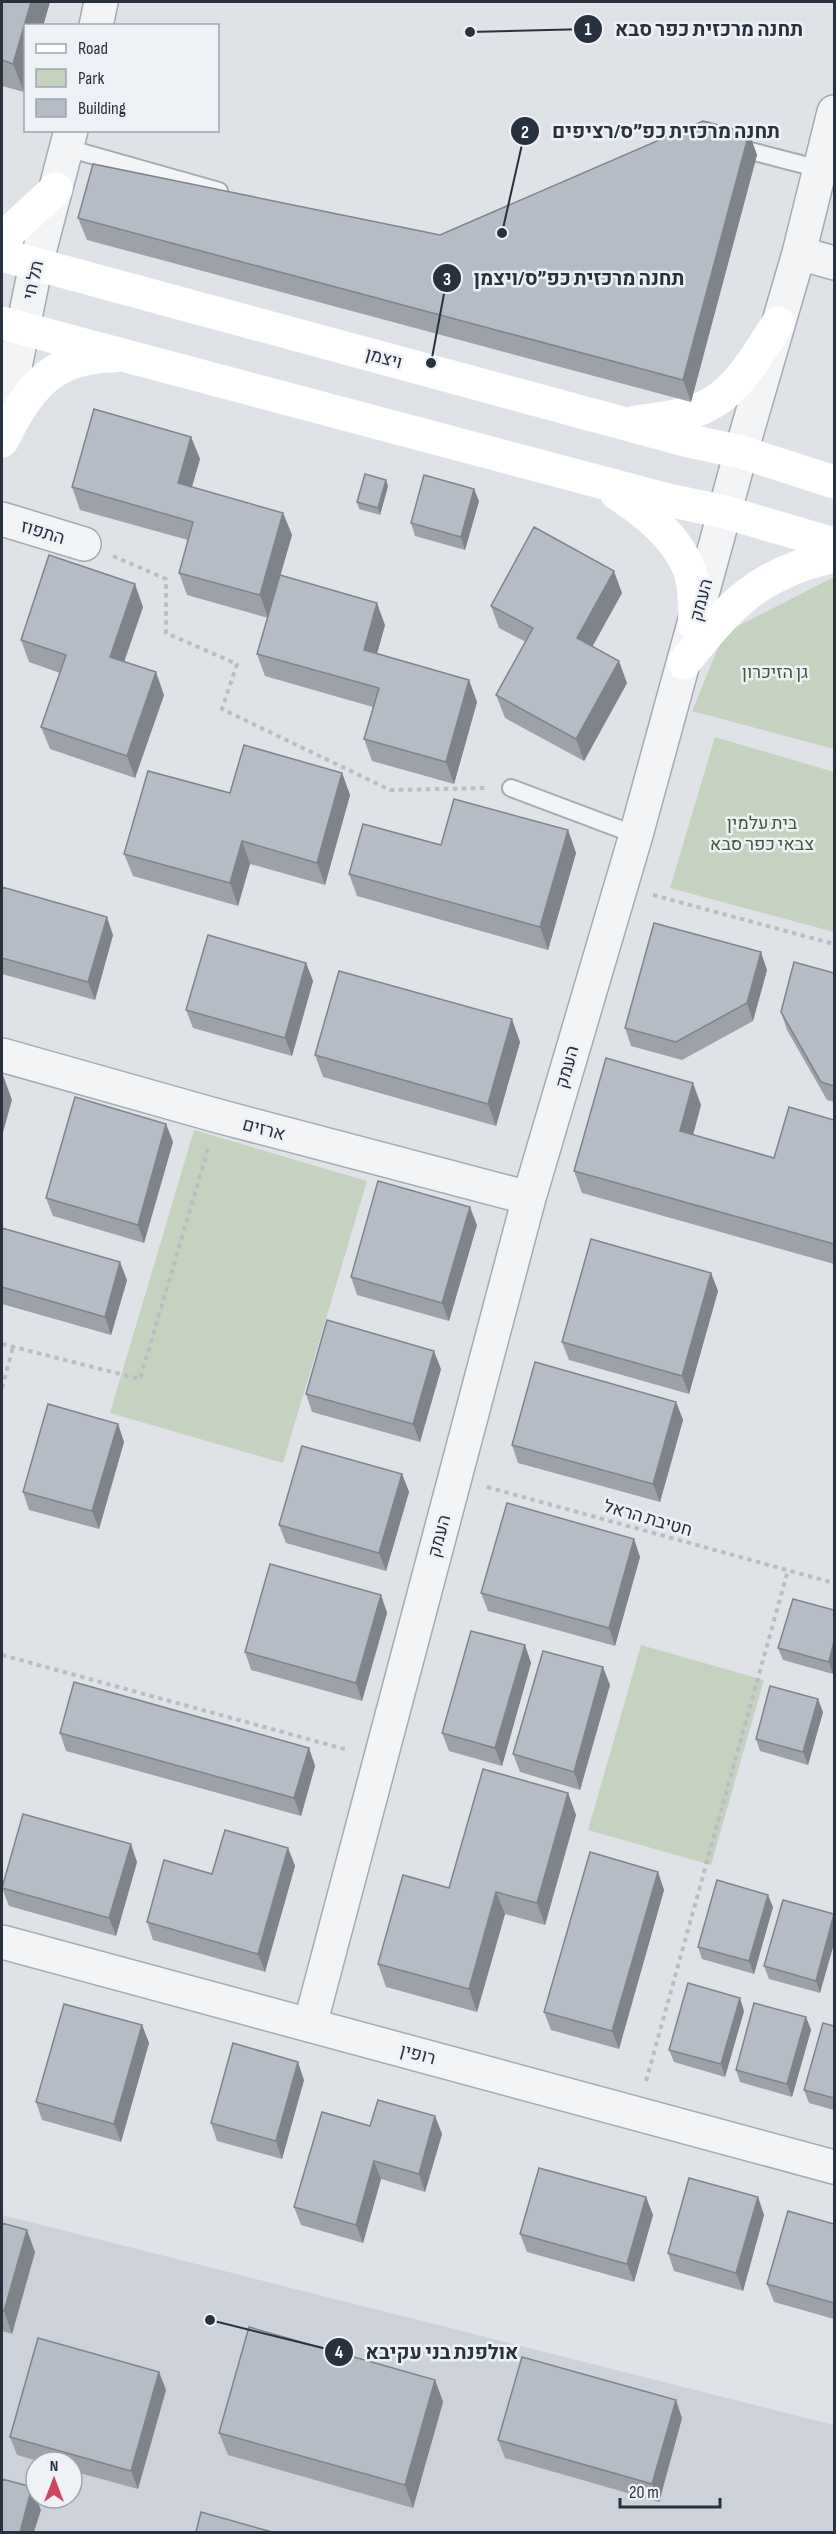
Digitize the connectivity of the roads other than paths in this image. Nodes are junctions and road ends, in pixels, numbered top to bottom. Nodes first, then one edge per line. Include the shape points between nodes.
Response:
1 (101, 2) edge
2 (96, 24) edge
3 (834, 112) edge
4 (69, 139) edge
5 (719, 143) edge
6 (820, 169) junction
7 (56, 189) junction
8 (235, 196) edge
9 (2, 239) edge
10 (799, 252) junction
11 (2, 255) edge
12 (834, 263) edge
13 (36, 264) junction
14 (778, 323) junction
15 (12, 326) edge
16 (132, 356) junction
17 (623, 423) junction
18 (2, 431) edge
19 (2, 441) edge
20 (741, 452) junction
21 (834, 482) edge
22 (603, 483) junction
23 (725, 512) junction
24 (2, 519) edge
25 (84, 544) road end
26 (834, 544) edge
27 (834, 556) edge
28 (695, 625) junction
29 (684, 663) junction
30 (511, 788) road end
31 (636, 835) junction
32 (2, 1054) edge
33 (529, 1198) junction
34 (2, 1942) edge
35 (310, 2025) junction
36 (834, 2167) edge

1 - 2 street
3 - 6 street, העמק
4 - 7 street, תל חי
4 - 8 lane
5 - 6 lane
6 - 10 street, העמק
7 - 9 main road
7 - 13 street, תל חי
10 - 12 street
10 - 14 street, העמק
11 - 13 main road, ויצמן
13 - 15 street, תל חי
13 - 17 main road, ויצמן
14 - 17 main road via 730,390 701,409
14 - 20 street, העמק
15 - 16 main road
15 - 18 street, תל חי
16 - 19 main road via 81,360 58,369 36,385 20,404
16 - 22 main road
17 - 20 main road, ויצמן
20 - 21 main road, ויצמן
20 - 23 street, העמק
22 - 23 main road
22 - 28 main road via 645,512 670,538 689,569
23 - 26 main road
23 - 28 street, העמק
24 - 25 street, התפוז
27 - 29 main road via 781,572 748,592
28 - 29 street, העמק
29 - 31 street, העמק
30 - 31 lane
31 - 33 street, העמק
32 - 33 street, ארזים
33 - 35 street, העמק
34 - 35 street, רופין
35 - 36 street, רופין

